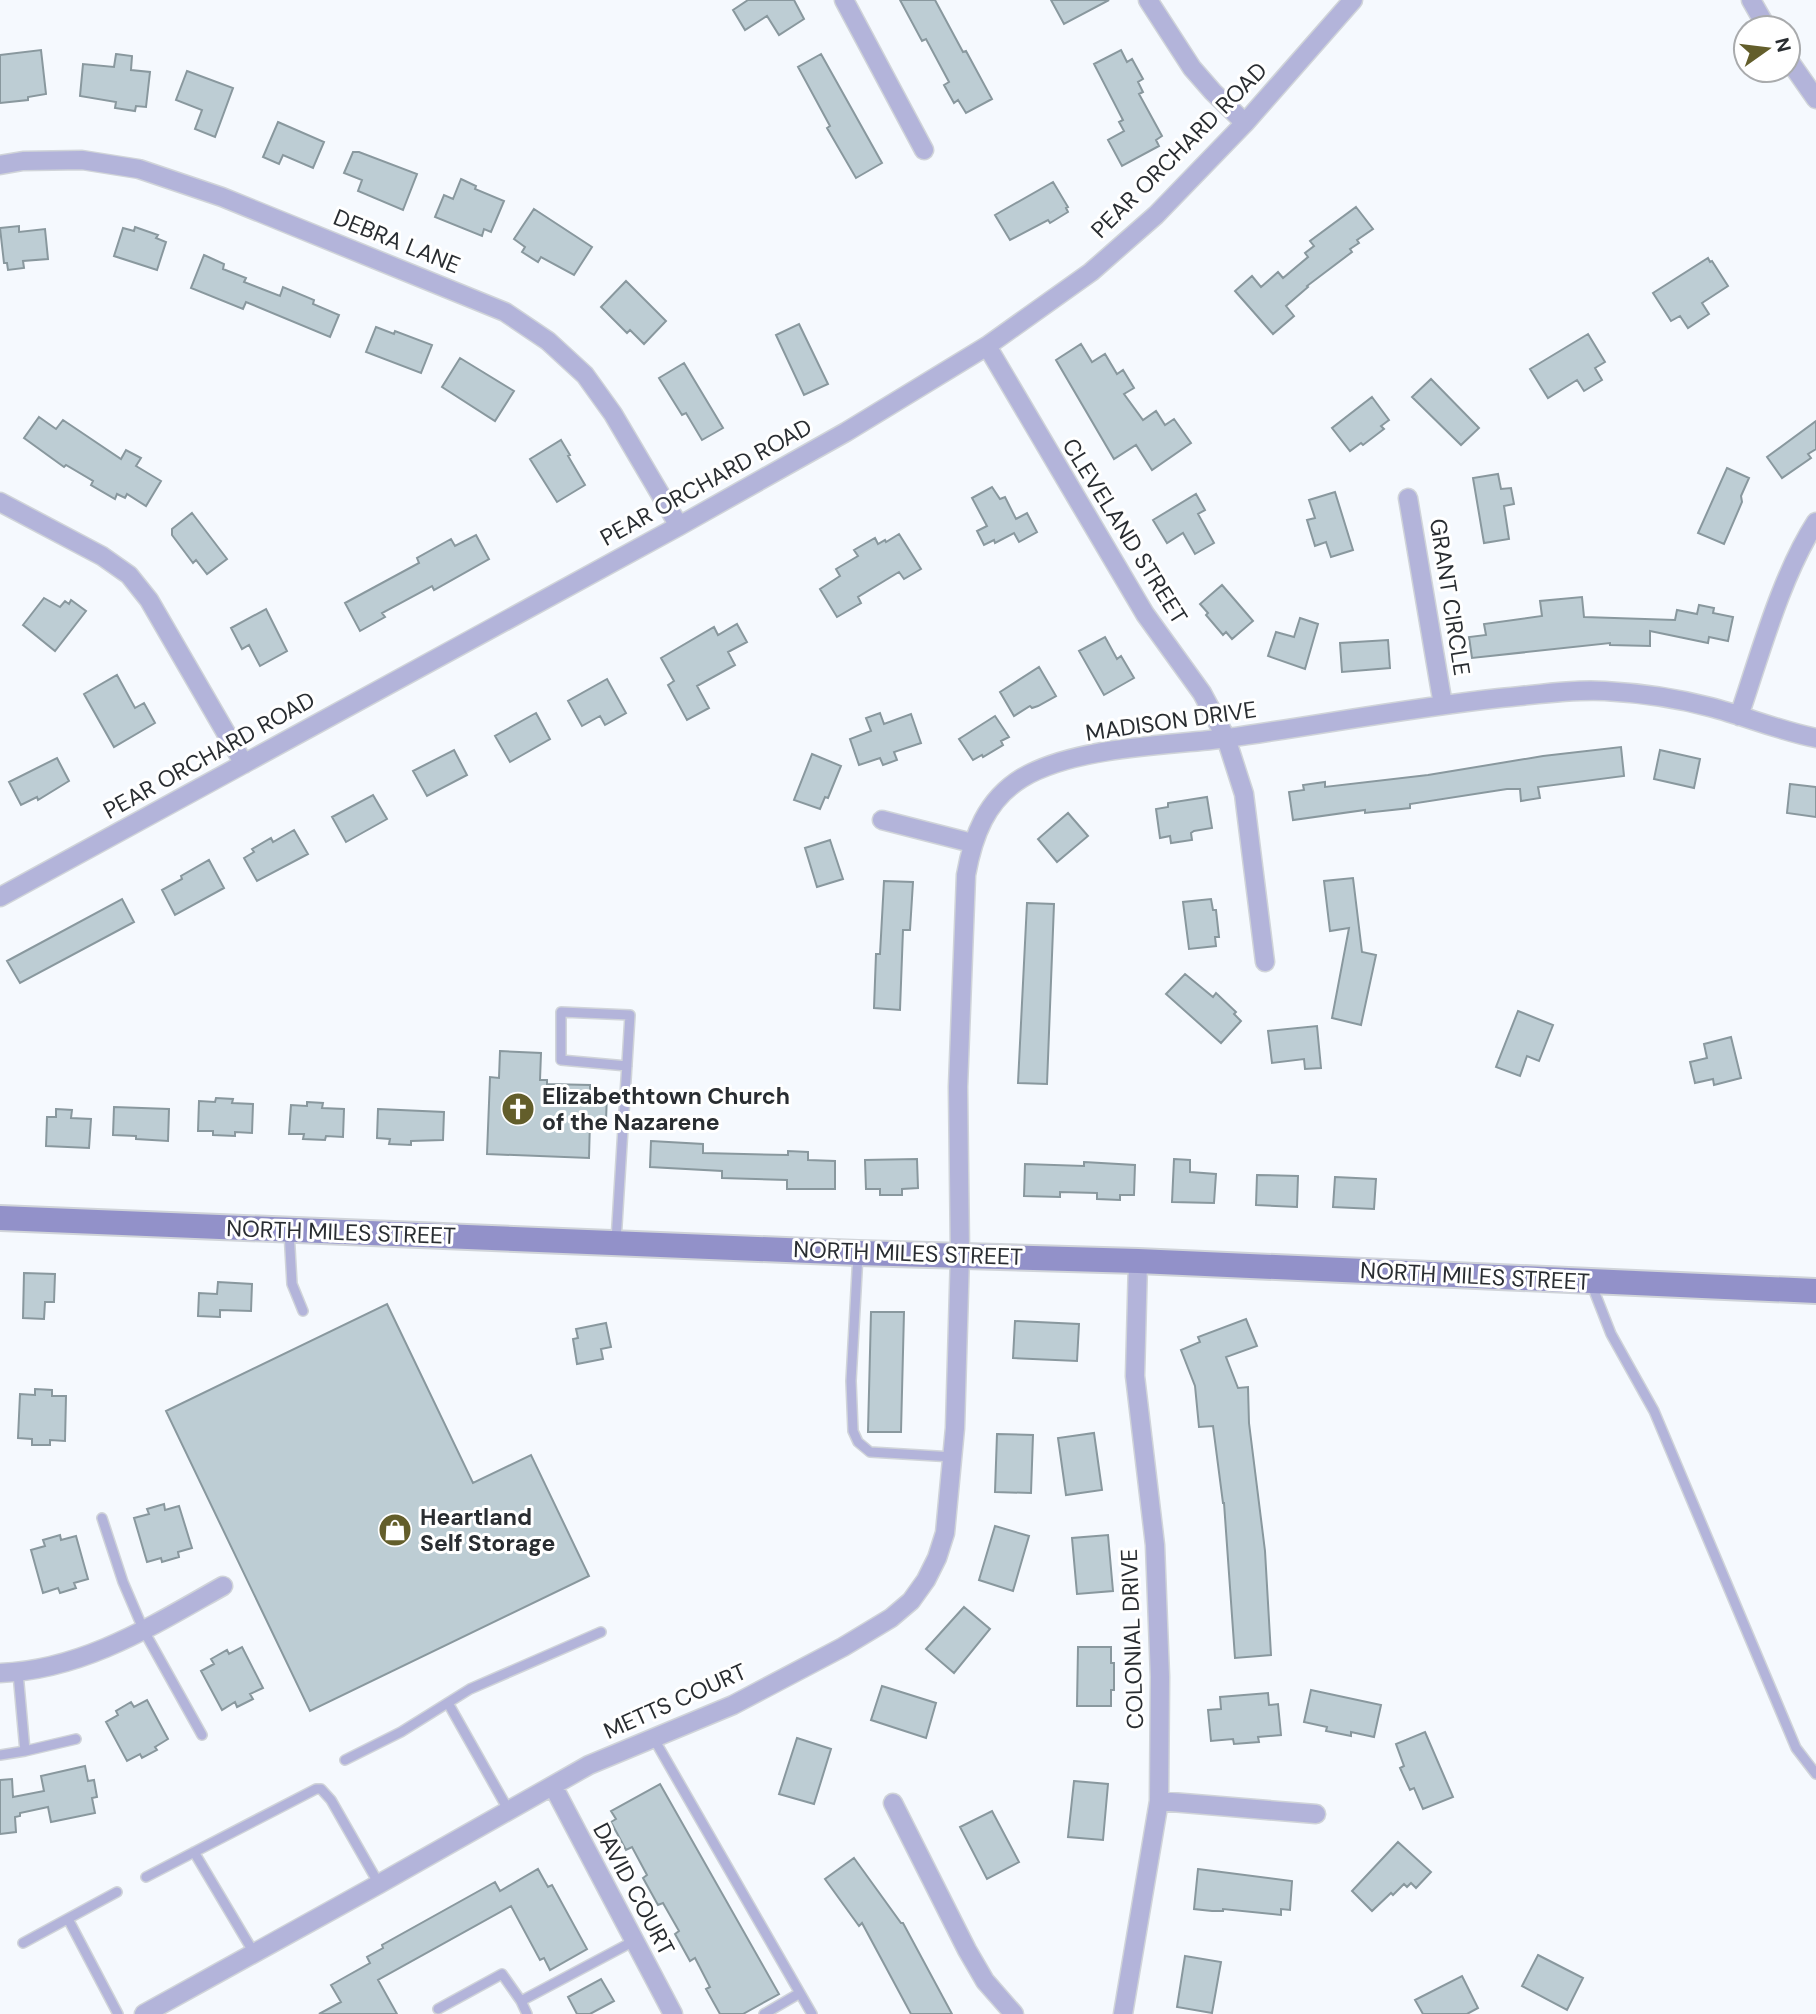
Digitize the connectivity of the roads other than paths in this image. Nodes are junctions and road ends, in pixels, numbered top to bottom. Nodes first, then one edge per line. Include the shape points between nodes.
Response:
1 (844, 0) edge
2 (1148, 0) edge
3 (1353, 0) edge
4 (1802, 80) edge
5 (1816, 99) edge
6 (1245, 123) junction
7 (924, 150) dead end
8 (0, 165) edge
9 (987, 346) junction
10 (1408, 498) dead end
11 (0, 502) edge
12 (1816, 522) edge
13 (679, 526) junction
14 (1443, 705) junction
15 (1738, 716) junction
16 (1227, 738) junction
17 (1816, 738) edge
18 (244, 764) junction
19 (882, 820) dead end
20 (972, 843) junction
21 (0, 897) edge
22 (1265, 962) dead end
23 (627, 1066) junction
24 (0, 1218) edge
25 (289, 1230) junction
26 (616, 1241) junction
27 (858, 1252) junction
28 (960, 1254) junction
29 (1138, 1261) junction
30 (1591, 1282) junction
31 (1816, 1291) edge
32 (303, 1311) dead end
33 (953, 1457) junction
34 (102, 1518) dead end
35 (223, 1586) dead end
36 (144, 1631) junction
37 (601, 1632) dead end
38 (9, 1673) edge
39 (449, 1703) junction
40 (202, 1735) dead end
41 (76, 1738) dead end
42 (654, 1739) junction
43 (25, 1751) junction
44 (0, 1755) edge
45 (345, 1760) dead end
46 (1816, 1774) edge
47 (553, 1786) junction
48 (1159, 1801) junction
49 (893, 1803) dead end
50 (509, 1811) junction
51 (1316, 1814) dead end
52 (194, 1852) junction
53 (146, 1877) dead end
54 (379, 1884) junction
55 (117, 1892) dead end
56 (68, 1919) junction
57 (634, 1941) junction
58 (23, 1943) dead end
59 (254, 1953) junction
60 (800, 1993) junction
61 (521, 2001) junction
62 (438, 2009) dead end
63 (118, 2014) edge
64 (144, 2014) edge
65 (527, 2014) edge
66 (673, 2014) edge
67 (764, 2014) edge
68 (812, 2014) edge
69 (1014, 2014) edge
70 (1123, 2014) edge

1 - 7 street
2 - 6 street via 1192,68
3 - 6 street, PEAR ORCHARD ROAD
4 - 5 street
6 - 9 street, PEAR ORCHARD ROAD via 1156,215 1091,272
8 - 13 street, DEBRA LANE via 72,160 139,169 234,202 505,312 548,341 585,375
9 - 13 street, PEAR ORCHARD ROAD
9 - 16 street, CLEVELAND STREET via 1145,614 1202,693
10 - 14 street, GRANT CIRCLE
11 - 18 street via 130,575
12 - 15 street via 1795,560
13 - 18 street, PEAR ORCHARD ROAD
14 - 15 street, MADISON DRIVE via 1602,691 1674,699
14 - 16 street, MADISON DRIVE
15 - 17 street, MADISON DRIVE
16 - 20 street, MADISON DRIVE via 1123,750 1050,765 1021,778 999,797 982,819
16 - 22 street, CLEVELAND STREET via 1244,794
18 - 21 street, PEAR ORCHARD ROAD
19 - 20 street
20 - 28 street, MADISON DRIVE via 966,875 958,1087
23 - 23 lane via 630,1015 561,1013 561,1060
23 - 26 lane
24 - 25 main road, NORTH MILES STREET
25 - 26 main road, NORTH MILES STREET
25 - 32 lane via 292,1284
26 - 27 main road, NORTH MILES STREET
27 - 28 main road, NORTH MILES STREET
27 - 33 lane via 851,1381 853,1430 858,1442 870,1452
28 - 29 main road, NORTH MILES STREET
28 - 33 street, METTS COURT
29 - 30 main road, NORTH MILES STREET
29 - 48 street, COLONIAL DRIVE via 1135,1376 1155,1545
30 - 31 main road, NORTH MILES STREET
30 - 46 lane via 1611,1334 1654,1411 1796,1748
33 - 42 street, METTS COURT via 945,1533 926,1580 911,1601 843,1647 733,1705
34 - 36 lane
35 - 36 street
36 - 38 street via 67,1663
36 - 40 lane
37 - 39 lane via 495,1676
38 - 43 lane
39 - 45 lane
39 - 50 lane
41 - 43 lane
42 - 47 street, METTS COURT via 589,1765
42 - 60 lane
43 - 44 lane
47 - 50 street, METTS COURT
47 - 57 street, DAVID COURT
48 - 51 street
48 - 70 street, COLONIAL DRIVE
49 - 69 street via 967,1950 985,1981
50 - 54 street, METTS COURT
52 - 53 lane
52 - 54 lane via 321,1789
52 - 59 lane
54 - 59 street, METTS COURT
55 - 56 lane
56 - 58 lane
56 - 63 lane
57 - 61 lane
57 - 66 street, DAVID COURT
59 - 64 street, METTS COURT
60 - 67 lane
60 - 68 lane
61 - 62 lane via 502,1974
61 - 65 lane

